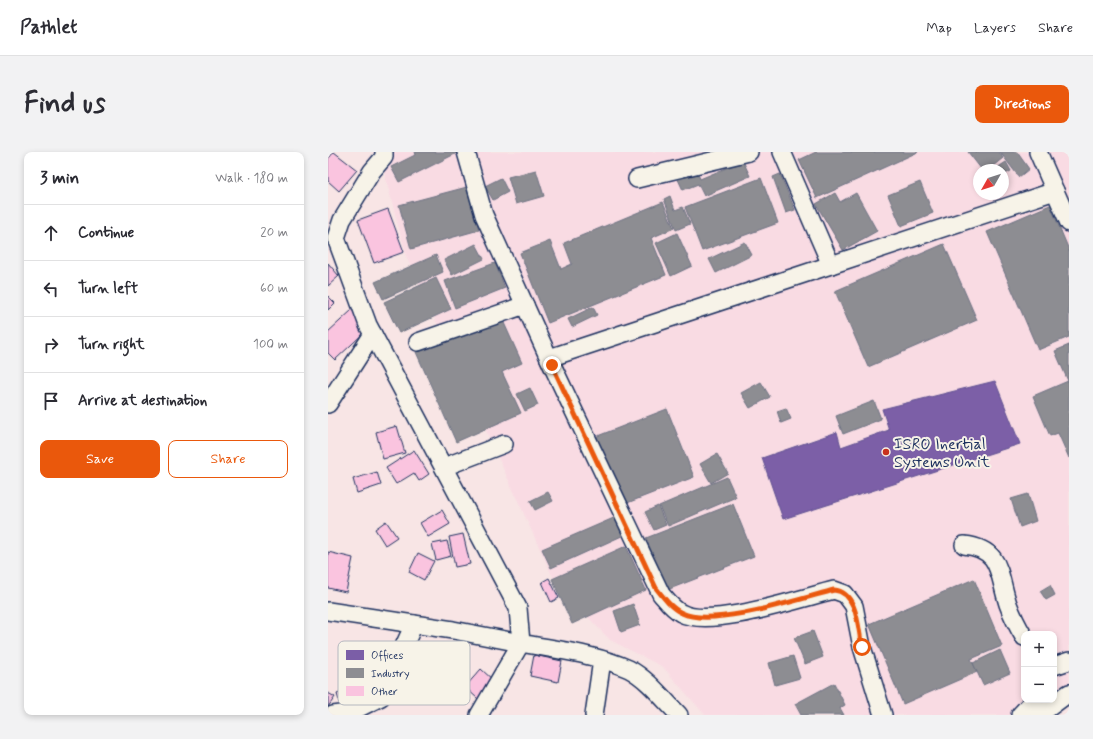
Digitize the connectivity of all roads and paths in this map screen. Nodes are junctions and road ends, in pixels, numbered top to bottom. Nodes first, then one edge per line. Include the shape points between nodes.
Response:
1 (384, 152) edge
2 (466, 152) edge
3 (749, 152) edge
4 (782, 152) edge
5 (1038, 152) edge
6 (637, 179) dead end
7 (1055, 191) junction
8 (1069, 223) edge
9 (332, 236) edge
10 (831, 265) junction
11 (525, 305) junction
12 (373, 334) junction
13 (418, 342) dead end
14 (549, 358) junction
15 (328, 404) edge
16 (504, 444) dead end
17 (444, 467) junction
18 (964, 545) dead end
19 (328, 611) edge
20 (414, 624) junction
21 (1021, 631) edge
22 (406, 641) edge
23 (521, 643) junction
24 (602, 660) junction
25 (1069, 661) edge
26 (1057, 665) edge
27 (1069, 693) edge
28 (1031, 703) edge
29 (366, 705) edge
30 (333, 715) edge
31 (479, 715) edge
32 (594, 715) edge
33 (679, 715) edge
34 (883, 715) edge
35 (1020, 715) edge
36 (1039, 715) edge

1 - 9 street via 384,157 372,171
2 - 11 street via 484,215
3 - 6 street
4 - 10 street
5 - 7 street
7 - 8 street
7 - 10 street
9 - 12 street
10 - 14 street
11 - 13 street
11 - 14 street
12 - 15 street
12 - 17 street
14 - 34 street via 656,588 666,600 681,613 709,617 732,615 839,590 854,606 862,647
16 - 17 street
17 - 23 street via 518,608
18 - 21 street via 978,546 996,563 1008,604
19 - 20 street
20 - 22 street
20 - 23 street
23 - 24 street
23 - 31 street
24 - 32 street
24 - 33 street via 630,670
25 - 26 street
27 - 36 street
28 - 35 street
29 - 30 street via 349,713

